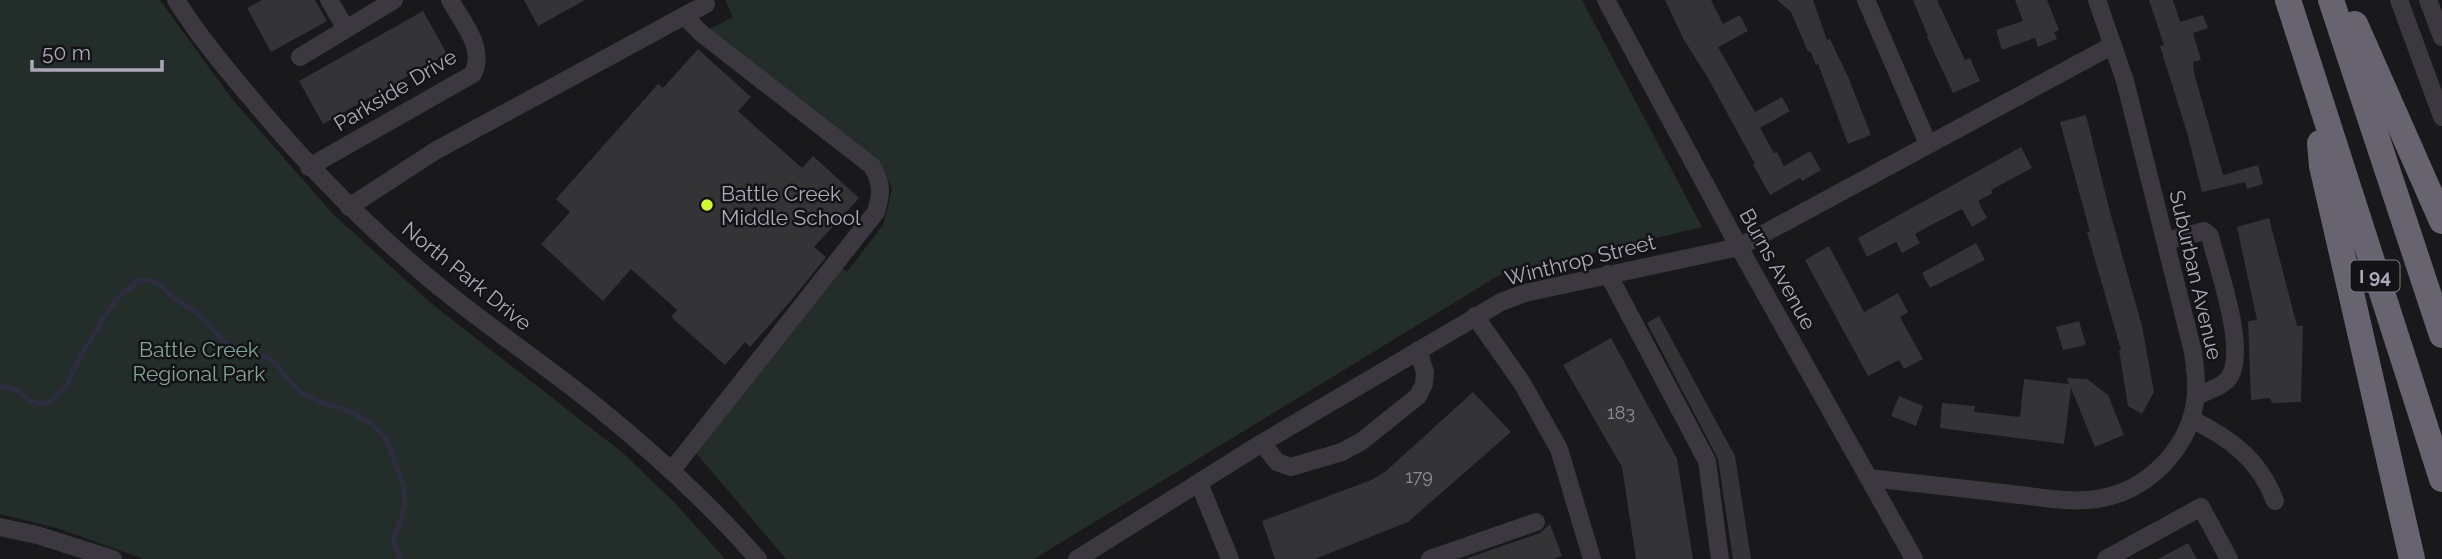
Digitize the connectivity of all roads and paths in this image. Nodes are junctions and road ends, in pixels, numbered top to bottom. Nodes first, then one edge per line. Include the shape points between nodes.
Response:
1 (176, 0) edge
2 (329, 0) edge
3 (394, 0) edge
4 (450, 0) edge
5 (1606, 0) edge
6 (1866, 0) edge
7 (2097, 0) edge
8 (2288, 0) edge
9 (2332, 0) edge
10 (2345, 0) edge
11 (2399, 0) edge
12 (2428, 0) edge
13 (706, 4) dead end
14 (684, 16) junction
15 (346, 29) junction
16 (2442, 37) edge
17 (2113, 44) junction
18 (300, 57) dead end
19 (2312, 72) junction
20 (2442, 117) edge
21 (1928, 144) junction
22 (309, 167) junction
23 (349, 206) junction
24 (2442, 221) edge
25 (2166, 242) junction
26 (1739, 247) junction
27 (1608, 274) junction
28 (1475, 316) junction
29 (2442, 335) edge
30 (1418, 350) junction
31 (2196, 396) junction
32 (2191, 419) junction
33 (1262, 443) junction
34 (672, 470) junction
35 (1869, 478) junction
36 (2442, 479) edge
37 (1199, 484) junction
38 (2276, 501) dead end
39 (1536, 522) dead end
40 (0, 527) edge
41 (113, 559) edge
42 (758, 559) edge
43 (1077, 559) edge
44 (1230, 559) edge
45 (1430, 559) edge
46 (1592, 559) edge
47 (1720, 559) edge
48 (1914, 559) edge
49 (2106, 559) edge
50 (2229, 559) edge
51 (2412, 559) edge

1 - 22 street, North Park Drive via 197,34
2 - 15 street
3 - 15 street
4 - 22 street, Parkside Drive via 475,44 478,64 473,74
5 - 26 street, Burns Avenue
6 - 21 street
7 - 17 street, Suburban Avenue
8 - 19 highway, I 94
9 - 29 highway, I 94
10 - 24 highway
11 - 20 street
12 - 16 street
13 - 14 street
14 - 23 street via 435,151
14 - 34 street via 872,166 882,192 876,212
15 - 18 street
17 - 21 street, Winthrop Street
17 - 25 street, Suburban Avenue
19 - 36 highway, I 94
19 - 51 highway via 2322,166
21 - 26 street, Winthrop Street
22 - 23 street, North Park Drive
23 - 34 street, North Park Drive via 425,275
25 - 31 street, Suburban Avenue via 2193,352
25 - 31 street via 2204,232 2210,236 2236,344 2234,370 2226,382
26 - 27 street, Winthrop Street
26 - 35 street, Burns Avenue
27 - 28 street, Winthrop Street via 1525,293
27 - 47 street via 1707,461
28 - 30 street, Winthrop Street
28 - 46 street via 1522,383 1559,449
30 - 33 street, Winthrop Street
30 - 33 street via 1425,372 1418,396 1362,441 1291,467 1277,462
31 - 32 street, Suburban Avenue
32 - 35 street, Suburban Avenue via 2161,468 2124,492 2100,499 2065,500
32 - 38 street via 2243,451
33 - 37 street, Winthrop Street
34 - 42 street, North Park Drive
35 - 48 street, Burns Avenue
37 - 43 street, Winthrop Street
37 - 44 street
39 - 45 street
40 - 41 street
49 - 50 street via 2201,508

